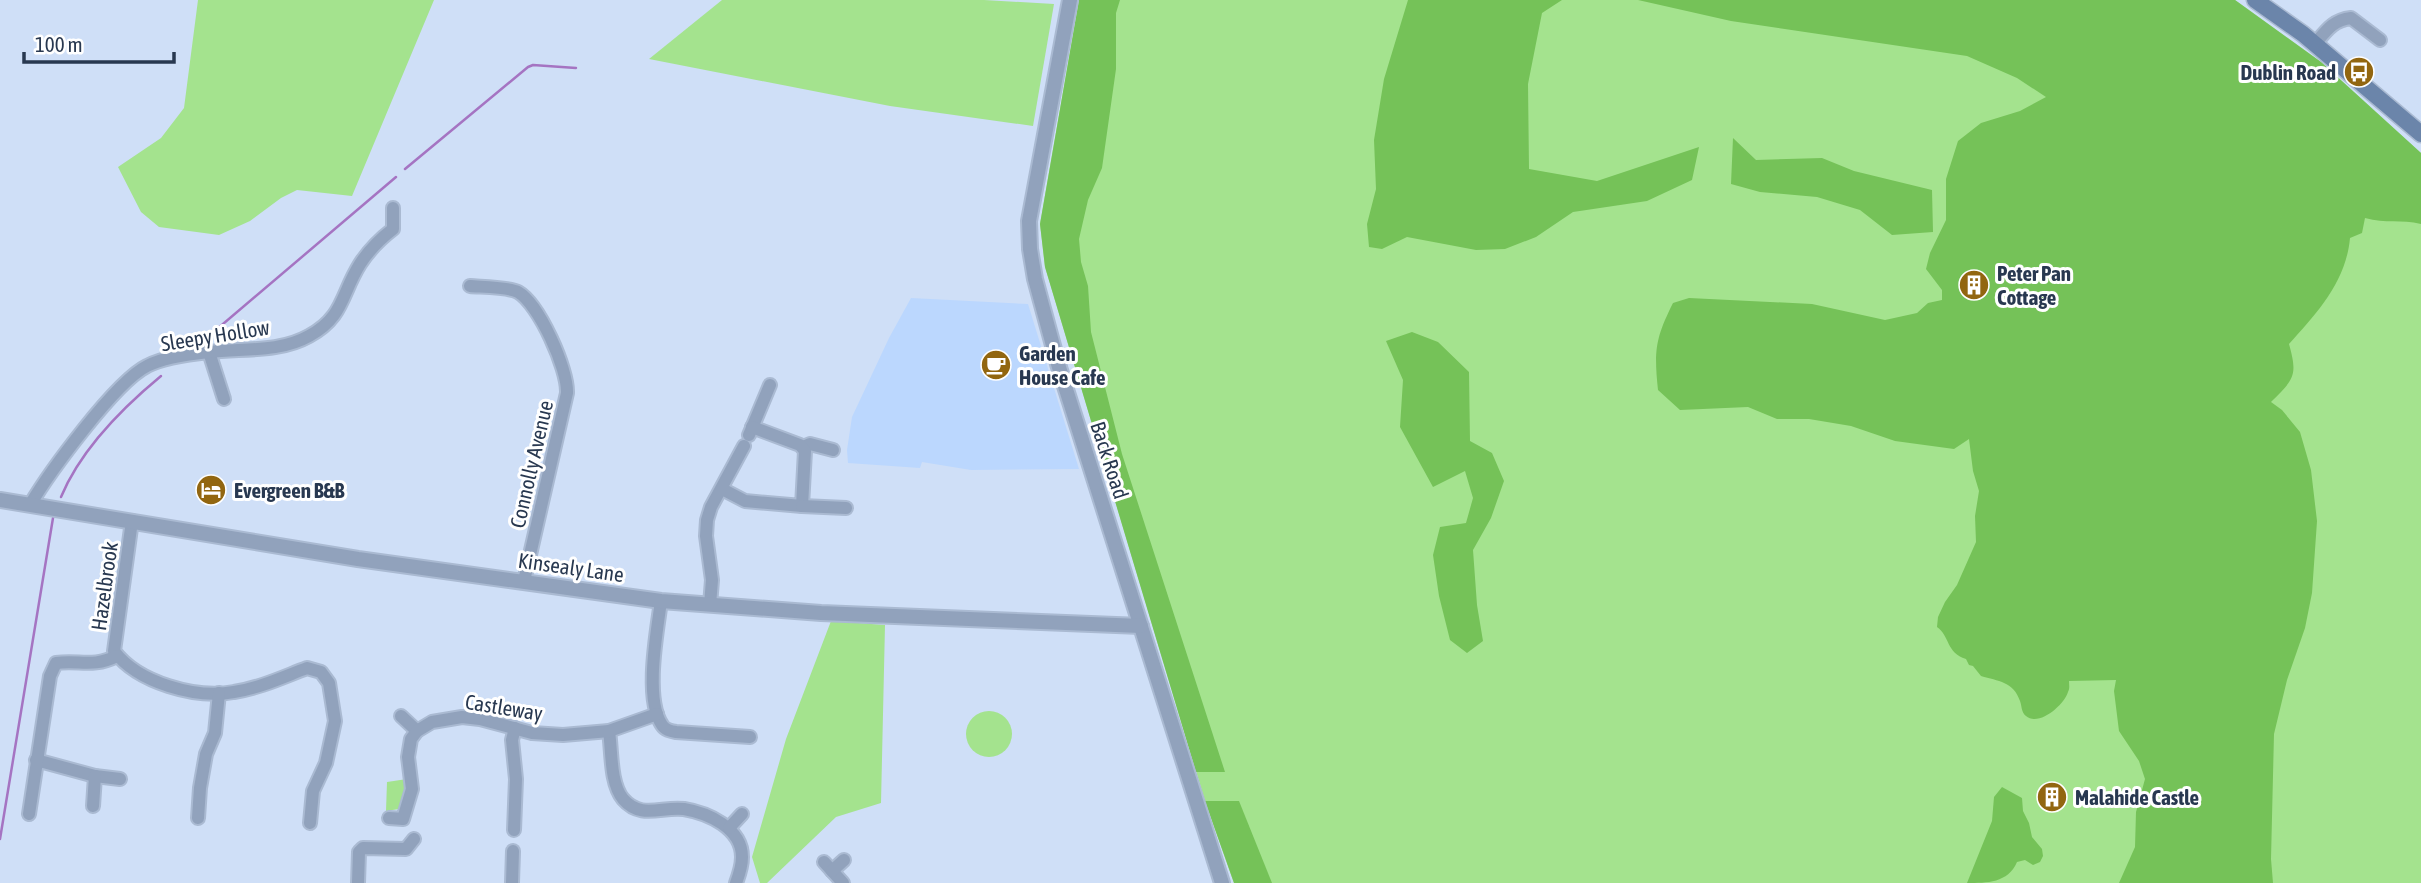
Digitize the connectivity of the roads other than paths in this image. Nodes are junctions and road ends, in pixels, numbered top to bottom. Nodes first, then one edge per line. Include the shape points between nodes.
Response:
1 (1070, 0) edge
2 (2255, 0) edge
3 (2380, 40) dead end
4 (2315, 44) junction
5 (2421, 134) edge
6 (393, 208) dead end
7 (470, 286) dead end
8 (209, 352) junction
9 (770, 385) dead end
10 (224, 399) dead end
11 (749, 436) junction
12 (803, 447) junction
13 (832, 450) dead end
14 (722, 489) junction
15 (0, 500) edge
16 (30, 505) junction
17 (802, 506) junction
18 (846, 508) dead end
19 (132, 521) junction
20 (524, 581) junction
21 (661, 601) junction
22 (710, 605) junction
23 (1141, 626) junction
24 (117, 656) junction
25 (219, 694) junction
26 (657, 714) junction
27 (401, 716) dead end
28 (515, 728) junction
29 (417, 731) junction
30 (609, 731) junction
31 (750, 737) dead end
32 (36, 760) junction
33 (95, 776) junction
34 (120, 779) dead end
35 (93, 806) dead end
36 (29, 814) dead end
37 (742, 814) dead end
38 (198, 818) dead end
39 (389, 818) dead end
40 (310, 823) dead end
41 (729, 828) junction
42 (514, 830) dead end
43 (414, 839) dead end
44 (513, 851) dead end
45 (844, 860) dead end
46 (358, 883) edge
47 (512, 883) edge
48 (736, 883) edge
49 (843, 883) edge
50 (1222, 883) edge

1 - 23 street, Back Road via 1029,221 1030,248 1058,364
2 - 4 main road
3 - 4 street via 2351,18 2332,24
4 - 5 main road
6 - 8 street, Sleepy Hollow via 393,229 360,265 332,320 307,338 266,349
7 - 20 street, Connolly Avenue via 517,291 530,303 551,338 567,382
8 - 10 street
8 - 16 street, Sleepy Hollow via 146,366 124,385
9 - 11 street
11 - 12 street
11 - 14 street
12 - 13 street via 810,444
12 - 17 street
14 - 17 street via 746,501
14 - 22 street via 707,520
15 - 16 street, Kinsealy Lane
16 - 19 street, Kinsealy Lane
17 - 18 street
19 - 20 street, Kinsealy Lane
19 - 24 street, Hazelbrook via 114,651
20 - 21 street, Kinsealy Lane
21 - 22 street, Kinsealy Lane
21 - 26 street via 653,696
22 - 23 street, Kinsealy Lane
23 - 50 street, Back Road
24 - 25 street, Hazelbrook via 145,677
24 - 32 street, Hazelbrook via 93,664 56,663
25 - 38 street
25 - 40 street, Hazelbrook via 266,685 307,667 321,672 329,683 335,721 326,763 313,791 317,808
26 - 30 street, Castleway
26 - 31 street via 666,729 676,732
27 - 29 street
28 - 29 street, Castleway via 462,717 432,722
28 - 30 street, Castleway via 563,735
28 - 42 street
29 - 39 street via 408,757 412,789 403,820
30 - 41 street via 617,790 632,807 655,812 683,809
32 - 33 street
32 - 36 street, Hazelbrook
33 - 34 street
33 - 35 street
37 - 41 street
41 - 48 street via 742,857
43 - 46 street via 406,849 363,848
44 - 47 street
45 - 49 street via 828,866

